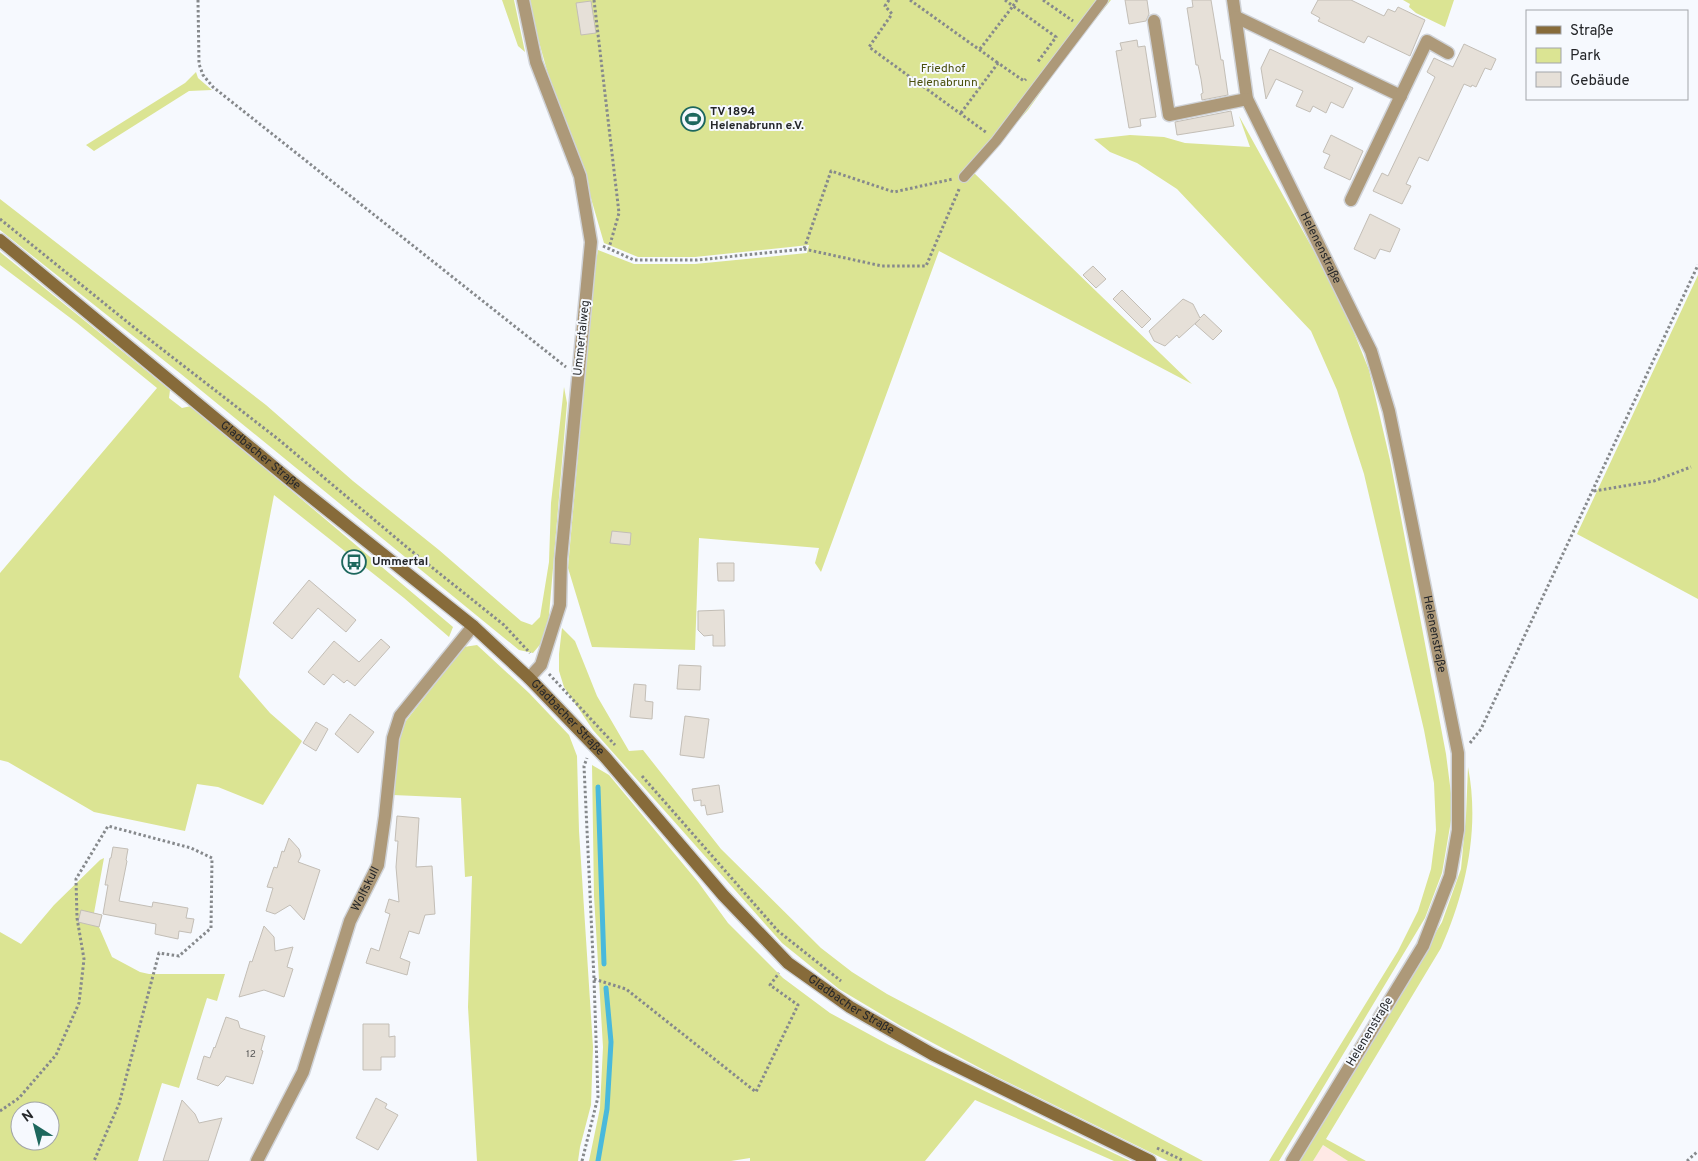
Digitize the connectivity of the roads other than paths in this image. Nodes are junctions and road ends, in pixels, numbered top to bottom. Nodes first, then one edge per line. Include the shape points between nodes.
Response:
1 (523, 0) edge
2 (1104, 0) edge
3 (1232, 0) edge
4 (1236, 17) junction
5 (1154, 21) dead end
6 (1448, 53) dead end
7 (1401, 96) junction
8 (1248, 100) junction
9 (964, 177) road end
10 (1351, 200) dead end
11 (0, 240) edge
12 (473, 626) junction
13 (529, 678) junction
14 (257, 1161) edge
15 (1150, 1161) edge
16 (1292, 1161) edge

1 - 13 street, Ummertalweg via 536,62 580,176 591,242 560,605 541,665
2 - 9 lane via 996,141
3 - 4 street, Helenenstraße
4 - 7 street
4 - 8 street, Helenenstraße
5 - 8 street via 1169,115
6 - 7 street via 1427,42
7 - 10 street
8 - 16 street, Helenenstraße via 1371,351 1389,411 1458,753 1458,830 1450,876 1435,918 1423,946
11 - 12 main road, Gladbacher Straße via 291,481
12 - 13 main road, Gladbacher Straße
12 - 14 street, Wolfskull via 400,716 393,738 378,865 350,921 303,1072
13 - 15 main road, Gladbacher Straße via 592,743 723,895 788,963 850,1007 932,1054

